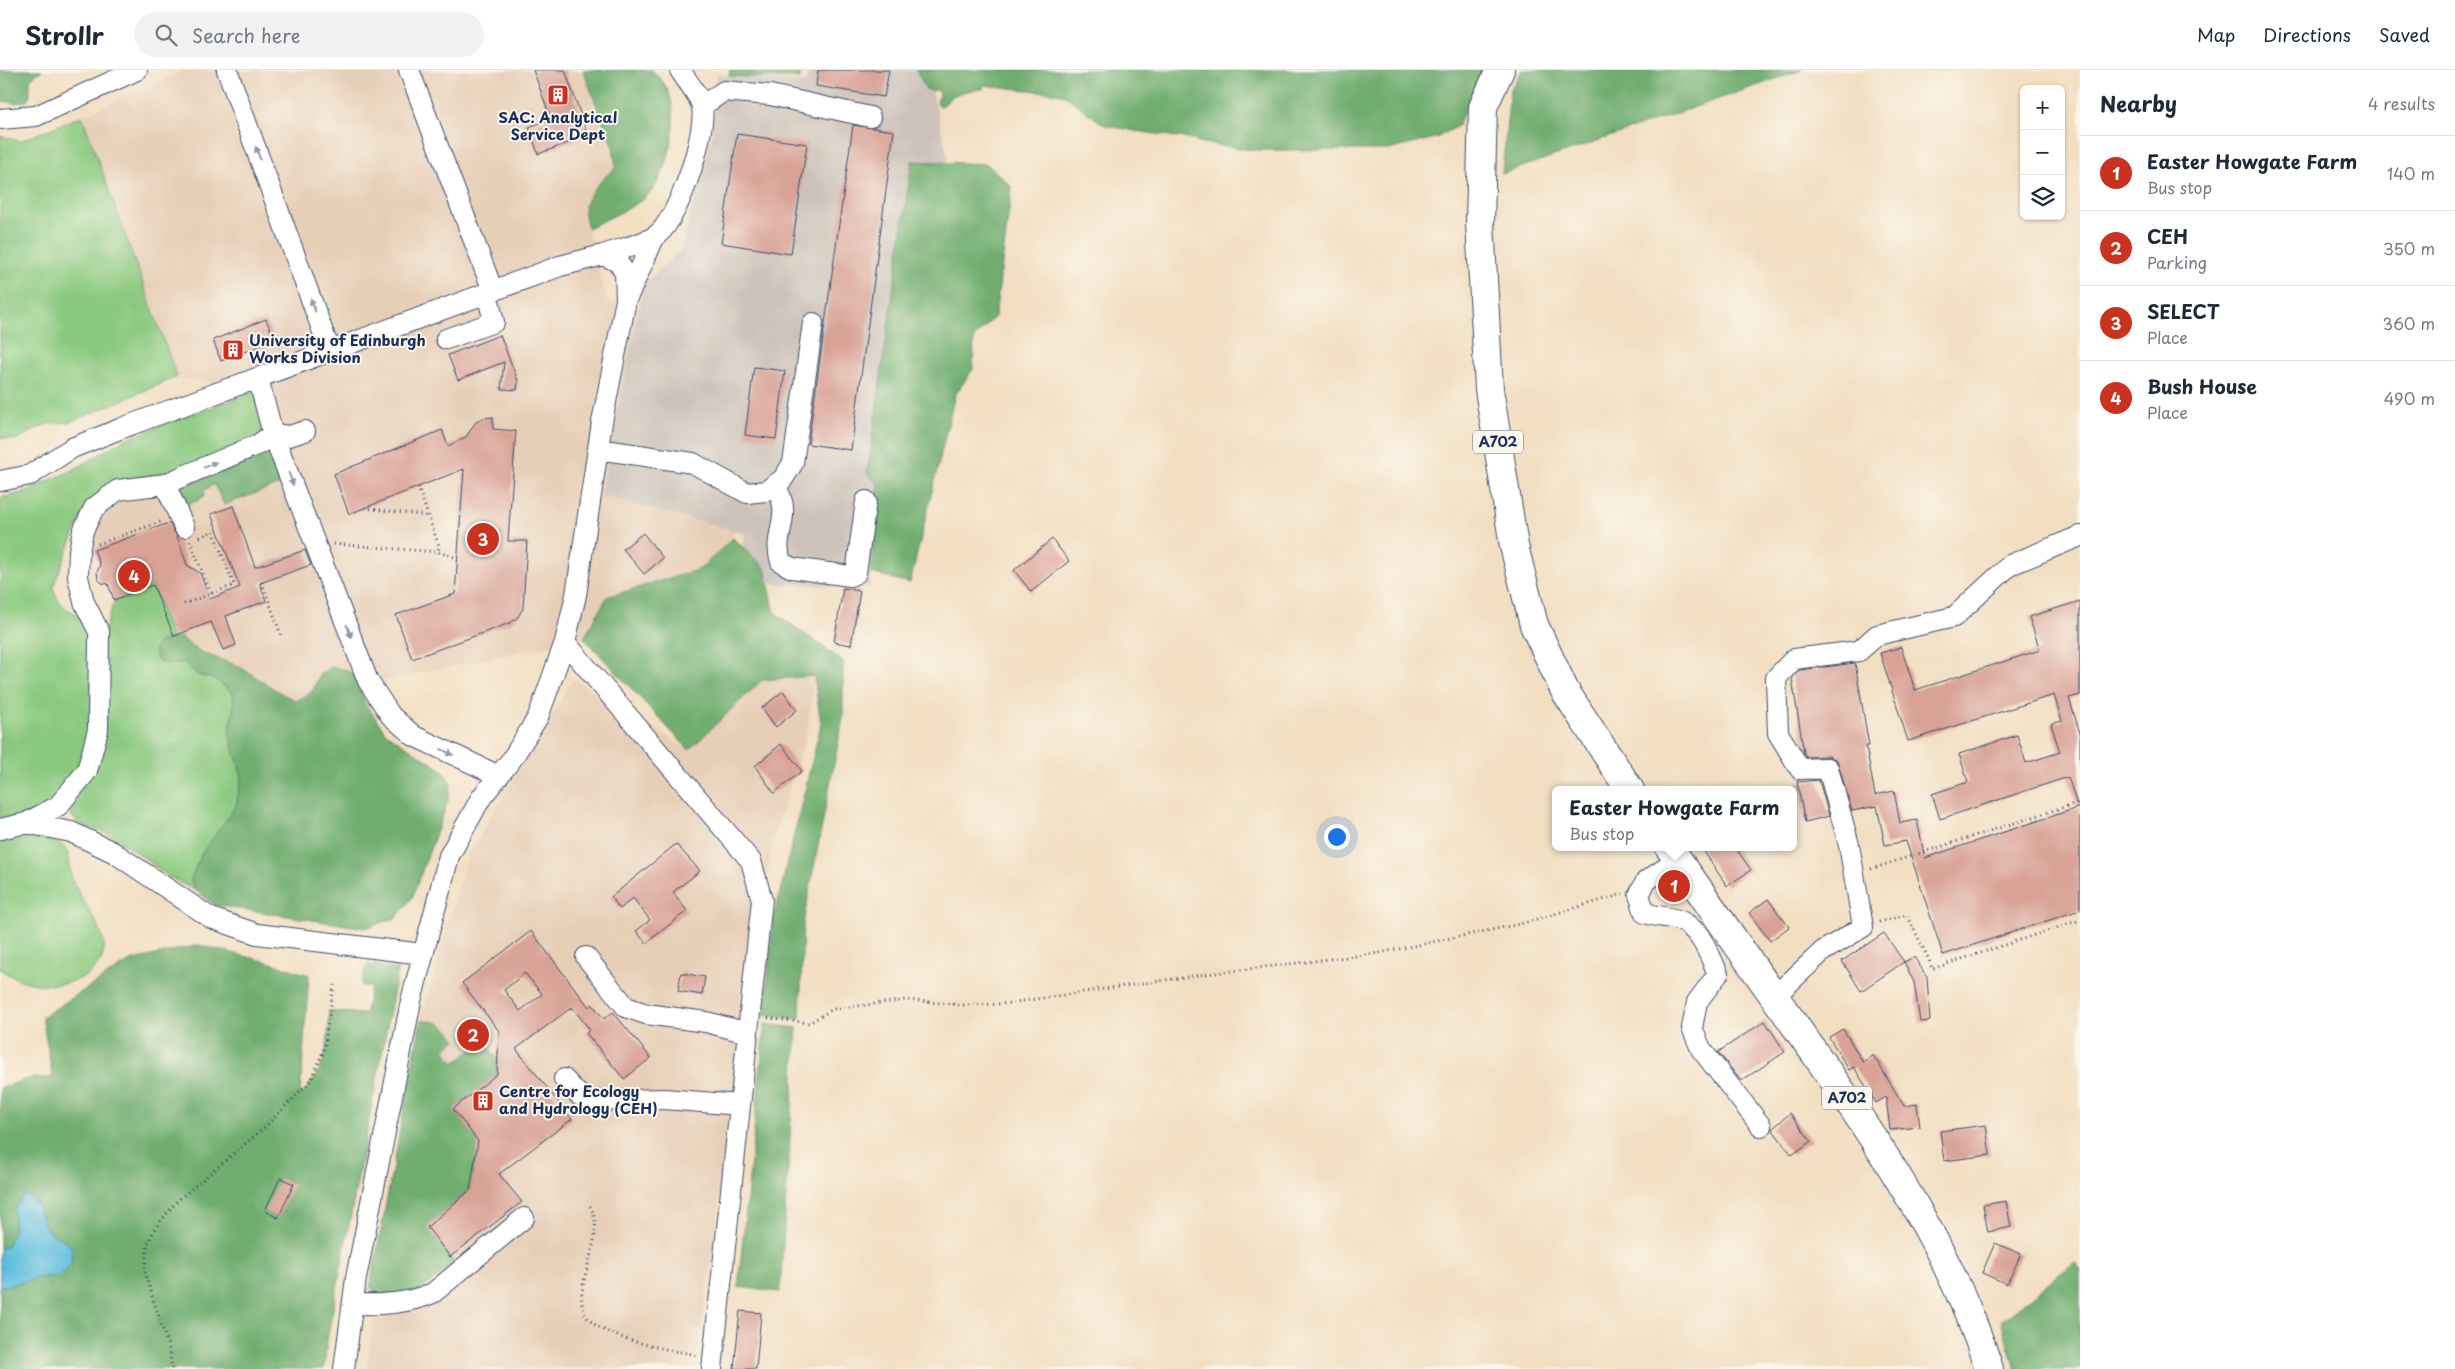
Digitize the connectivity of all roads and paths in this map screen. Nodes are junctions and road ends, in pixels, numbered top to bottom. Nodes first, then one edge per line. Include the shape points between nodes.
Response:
1 (137, 70) edge
2 (227, 70) edge
3 (409, 70) edge
4 (680, 70) edge
5 (1500, 70) edge
6 (702, 106) junction
7 (870, 117) dead end
8 (0, 119) edge
9 (655, 236) junction
10 (603, 255) junction
11 (490, 292) junction
12 (626, 300) junction
13 (813, 323) dead end
14 (446, 339) dead end
15 (330, 351) junction
16 (258, 378) junction
17 (305, 431) dead end
18 (273, 434) junction
19 (598, 449) junction
20 (0, 481) edge
21 (166, 484) junction
22 (775, 485) junction
23 (418, 487) dead end
24 (866, 500) dead end
25 (365, 508) dead end
26 (428, 516) junction
27 (185, 528) junction
28 (2080, 536) edge
29 (317, 548) junction
30 (79, 551) junction
31 (438, 552) junction
32 (456, 558) dead end
33 (262, 582) dead end
34 (211, 594) junction
35 (184, 604) dead end
36 (281, 635) dead end
37 (566, 642) junction
38 (498, 776) junction
39 (1627, 786) edge
40 (2080, 802) edge
41 (26, 823) junction
42 (0, 828) edge
43 (1673, 854) edge
44 (1854, 874) junction
45 (1642, 889) junction
46 (2080, 920) edge
47 (1863, 927) junction
48 (423, 954) junction
49 (586, 958) dead end
50 (334, 985) dead end
51 (1774, 997) junction
52 (749, 1024) junction
53 (564, 1079) dead end
54 (740, 1105) junction
55 (1761, 1126) dead end
56 (590, 1206) dead end
57 (524, 1218) dead end
58 (353, 1304) junction
59 (713, 1363) edge
60 (172, 1369) edge
61 (344, 1369) edge
62 (1989, 1369) edge

1 - 8 street via 36,116
15 -> 2 street
3 - 11 street
4 - 6 street
5 - 39 highway, A702 via 1482,107 1480,223 1489,389 1514,546 1534,625 1565,691
6 - 7 street via 724,91 770,95
6 - 9 street via 700,135 686,189 667,223
9 - 10 street
9 - 12 street
10 - 11 street via 560,266
10 - 12 street via 618,262 625,274
11 - 14 street via 494,322
11 - 15 street
12 - 19 street
13 - 22 street via 793,463
15 - 16 street
16 - 18 street
16 - 20 street via 72,448 30,475
17 - 18 street via 289,436
21 -> 18 street via 259,444
18 -> 29 street
19 - 22 street via 693,462 747,493 766,491
19 - 37 street
21 - 27 street
21 - 30 street via 118,490 94,508 83,531
22 - 24 street via 784,506 778,554 781,562 792,568 850,576 856,573
23 - 26 path
25 - 26 path
26 - 31 path via 439,546
27 - 30 path
27 - 34 path
27 - 34 path via 214,532 234,586
28 - 44 street via 2010,565 1954,617 1877,636 1859,651 1794,659 1776,678 1778,733 1800,769 1828,768
29 - 31 path via 330,544
29 -> 38 street via 368,681 391,716 414,736
30 - 41 street via 78,577 84,602 99,632 98,730 87,771 58,806
31 - 32 path
33 - 36 path
34 - 35 path
37 - 38 street via 538,717
37 - 52 street via 751,861 762,900
38 - 48 street via 481,798 449,856
40 - 44 path
41 - 42 street
41 - 48 street via 71,832 113,852 211,918 257,934 335,947
43 - 45 street
43 - 51 highway, A702
44 - 47 street
45 - 52 path via 1520,924 1379,953 1002,1004 962,1005 907,1000 833,1009 809,1023
45 - 55 street via 1639,895 1645,913 1683,922 1703,942 1718,974 1697,1002 1692,1028 1701,1049
46 - 47 path via 1932,969 1907,915
47 - 51 street via 1823,951
48 - 58 street via 407,1020
49 - 52 street via 626,1007 646,1014
50 - 60 path via 324,1049 312,1079 263,1129 177,1201 155,1228 147,1246 145,1273 170,1349
51 - 62 highway, A702 via 1848,1100 1922,1219 1977,1330
52 - 54 street
53 - 54 street via 579,1095 590,1101 664,1099
54 - 59 street
56 - 59 path via 596,1217 595,1240 582,1299 585,1314 595,1325 651,1348
57 - 58 street via 433,1293 416,1300 390,1304
58 - 61 street

